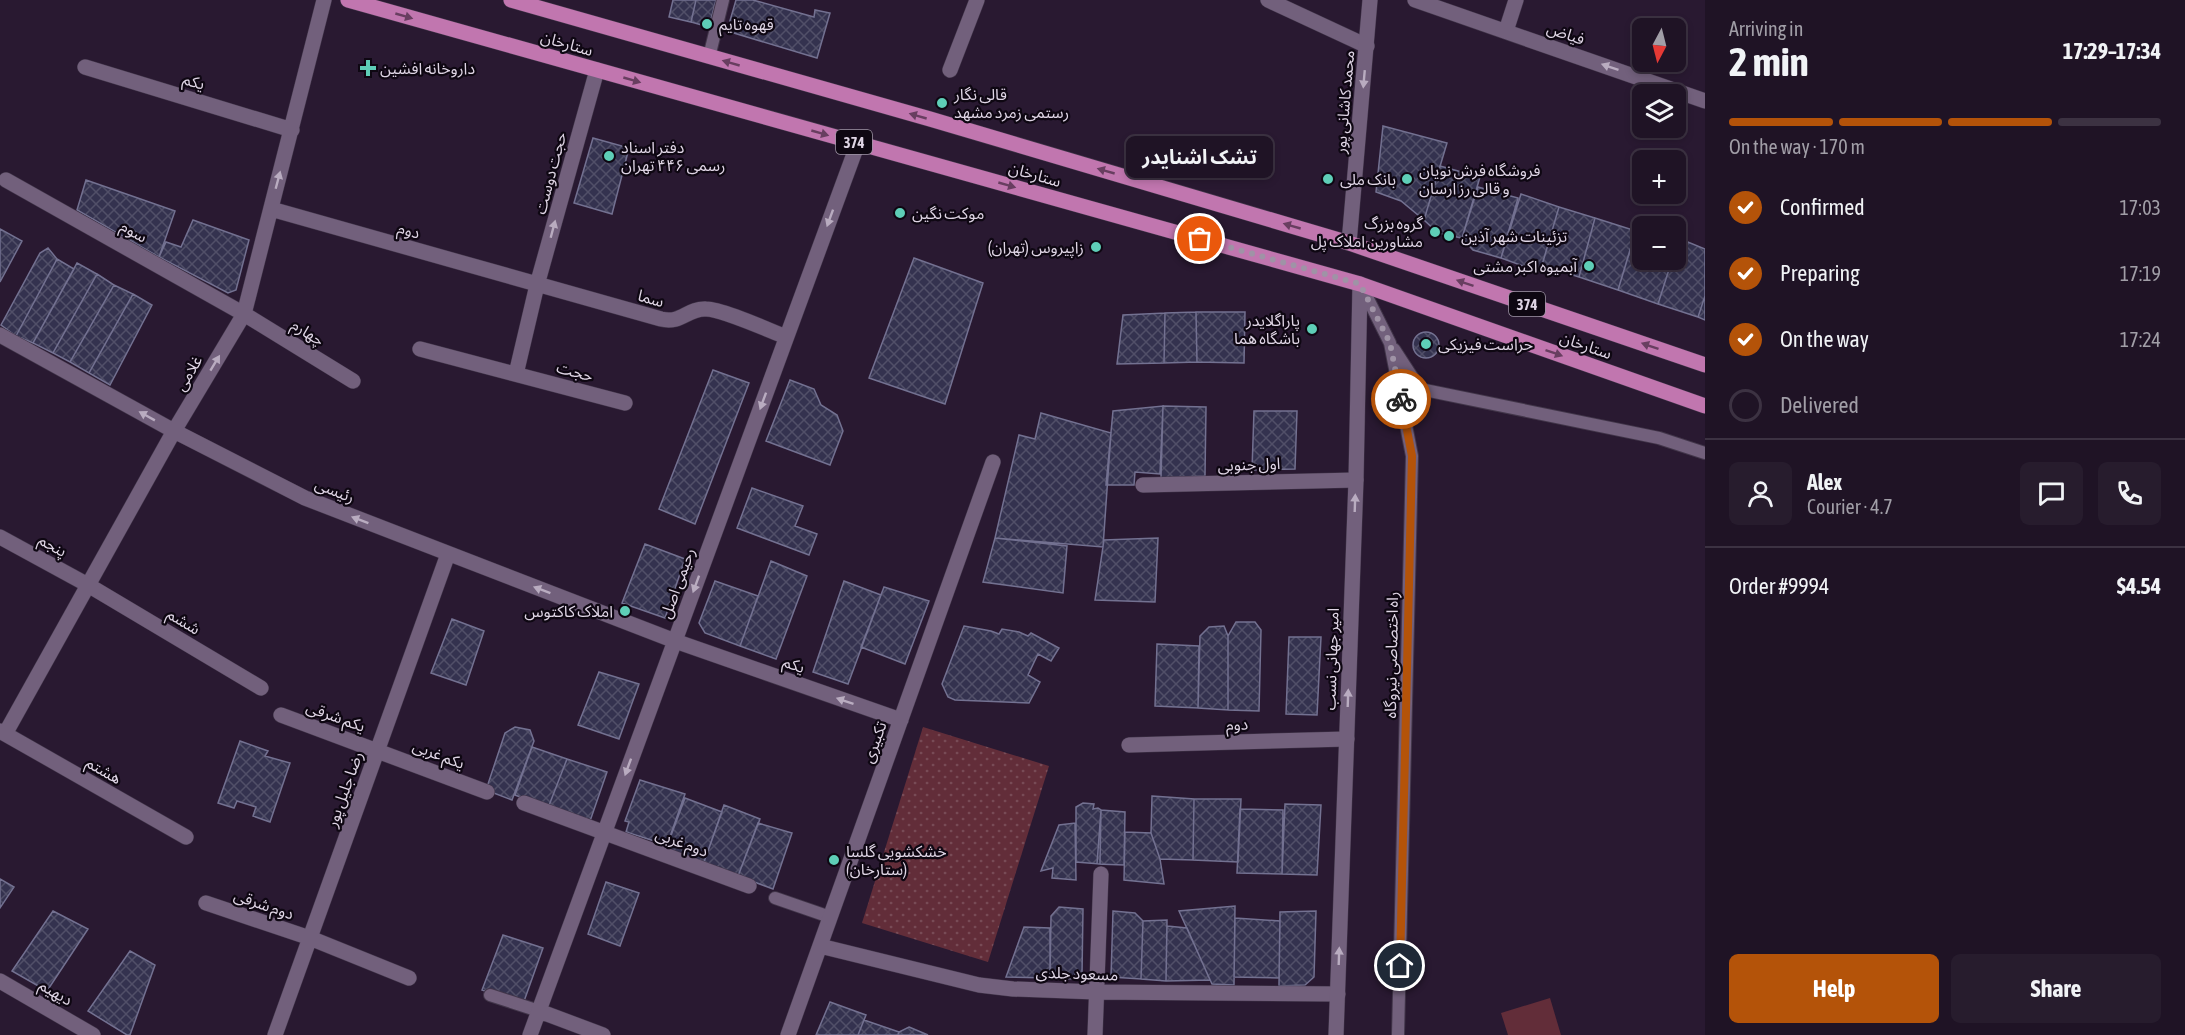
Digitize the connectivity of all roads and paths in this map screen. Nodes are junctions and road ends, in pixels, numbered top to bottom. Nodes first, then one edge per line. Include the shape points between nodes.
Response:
1 (324, 0) edge
2 (348, 0) edge
3 (512, 0) edge
4 (723, 0) edge
5 (977, 0) edge
6 (1268, 0) edge
7 (1370, 0) edge
8 (1415, 0) edge
9 (1516, 0) edge
10 (1506, 31) junction
11 (1367, 46) junction
12 (709, 57) junction
13 (85, 67) dead end
14 (597, 70) junction
15 (950, 70) dead end
16 (1705, 101) edge
17 (292, 130) junction
18 (858, 143) junction
19 (6, 180) dead end
20 (271, 209) junction
21 (1349, 243) junction
22 (1360, 284) junction
23 (537, 285) junction
24 (244, 314) junction
25 (0, 334) edge
26 (786, 337) junction
27 (1390, 343) junction
28 (420, 349) dead end
29 (1705, 365) edge
30 (516, 374) junction
31 (352, 381) dead end
32 (625, 403) dead end
33 (1705, 406) edge
34 (174, 431) junction
35 (1705, 453) edge
36 (993, 462) dead end
37 (1356, 480) junction
38 (1143, 485) dead end
39 (0, 537) edge
40 (448, 554) junction
41 (88, 585) junction
42 (675, 641) junction
43 (261, 688) dead end
44 (281, 715) dead end
45 (901, 720) junction
46 (3, 733) edge
47 (1347, 739) junction
48 (1129, 745) dead end
49 (377, 750) junction
50 (487, 792) dead end
51 (525, 803) dead end
52 (604, 833) junction
53 (186, 837) dead end
54 (1101, 874) dead end
55 (748, 886) dead end
56 (775, 898) dead end
57 (206, 903) dead end
58 (830, 917) junction
59 (310, 938) junction
60 (820, 946) junction
61 (409, 978) dead end
62 (0, 981) edge
63 (1096, 992) junction
64 (1338, 994) junction
65 (490, 995) dead end
66 (539, 1011) junction
67 (93, 1035) edge
68 (275, 1035) edge
69 (530, 1035) edge
70 (603, 1035) edge
71 (788, 1035) edge
72 (1095, 1035) edge
73 (1336, 1035) edge
74 (1398, 1035) edge

1 - 17 street, غلامی
2 -> 14 main road, ستارخان / 374
3 - 12 main road, ستارخان / 374
4 - 12 lane
5 - 15 street
6 - 11 street
7 - 11 street, محمد کاشانی پور
8 - 10 street, فیاض
9 - 10 street
16 -> 10 street, فیاض
11 -> 21 street, محمد کاشانی پور
21 -> 12 main road, ستارخان / 374
13 - 17 street, یکم
14 -> 18 main road, ستارخان / 374
23 -> 14 street, حجت دوست
20 -> 17 street, غلامی
18 -> 22 main road, ستارخان / 374
18 -> 26 street, رحیمی اصل
19 - 24 street, سوم
20 - 23 street, دوم
20 - 24 street, غلامی
29 -> 21 main road, ستارخان / 374
22 - 27 lane, راه اختصاصی نیروگاه
22 -> 33 main road, ستارخان / 374
22 - 37 street, امیر جهانی نسب
23 - 26 street, سما via 670,321 695,310 712,309
23 - 30 street
24 - 31 street, چهارم
34 -> 24 street, غلامی
34 -> 25 street, رئیسی
26 -> 42 street, رحیمی اصل
27 - 35 lane via 1420,389 1659,438
27 - 74 lane, راه اختصاصی نیروگاه via 1412,456
28 - 30 street, حجت
30 - 32 street, حجت
40 -> 34 street, رئیسی via 305,498
34 - 41 street, غلامی
36 - 45 street, تکبیری
37 - 38 street, اول جنوبی
47 -> 37 street, امیر جهانی نسب
39 - 41 street, پنجم
42 -> 40 street, رئیسی
40 - 49 street, رضا جلیل پور
41 - 43 street, ششم
41 - 46 street, غلامی
45 -> 42 street, یکم
42 -> 52 street, رحیمی اصل
44 - 49 street, یکم شرقی
45 - 58 street, تکبیری
46 - 53 street, هشتم
47 - 48 street, دوم
64 -> 47 street, امیر جهانی نسب
49 - 50 street, یکم غربی
49 - 59 street, رضا جلیل پور
51 - 52 street
52 - 55 street, دوم غربی
52 - 66 street, رحیمی اصل
54 - 63 street
56 - 58 lane
57 - 59 street, دوم شرقی
58 - 60 street, تکبیری
59 - 61 street
59 - 68 street, رضا جلیل پور
60 - 63 street, مسعود جلدی via 979,984
60 - 71 street, تکبیری
62 - 67 street, دیهیم
63 - 64 street, مسعود جلدی
63 - 72 street
64 - 73 street, امیر جهانی نسب
65 - 66 lane
66 - 69 street, رحیمی اصل
66 - 70 street

